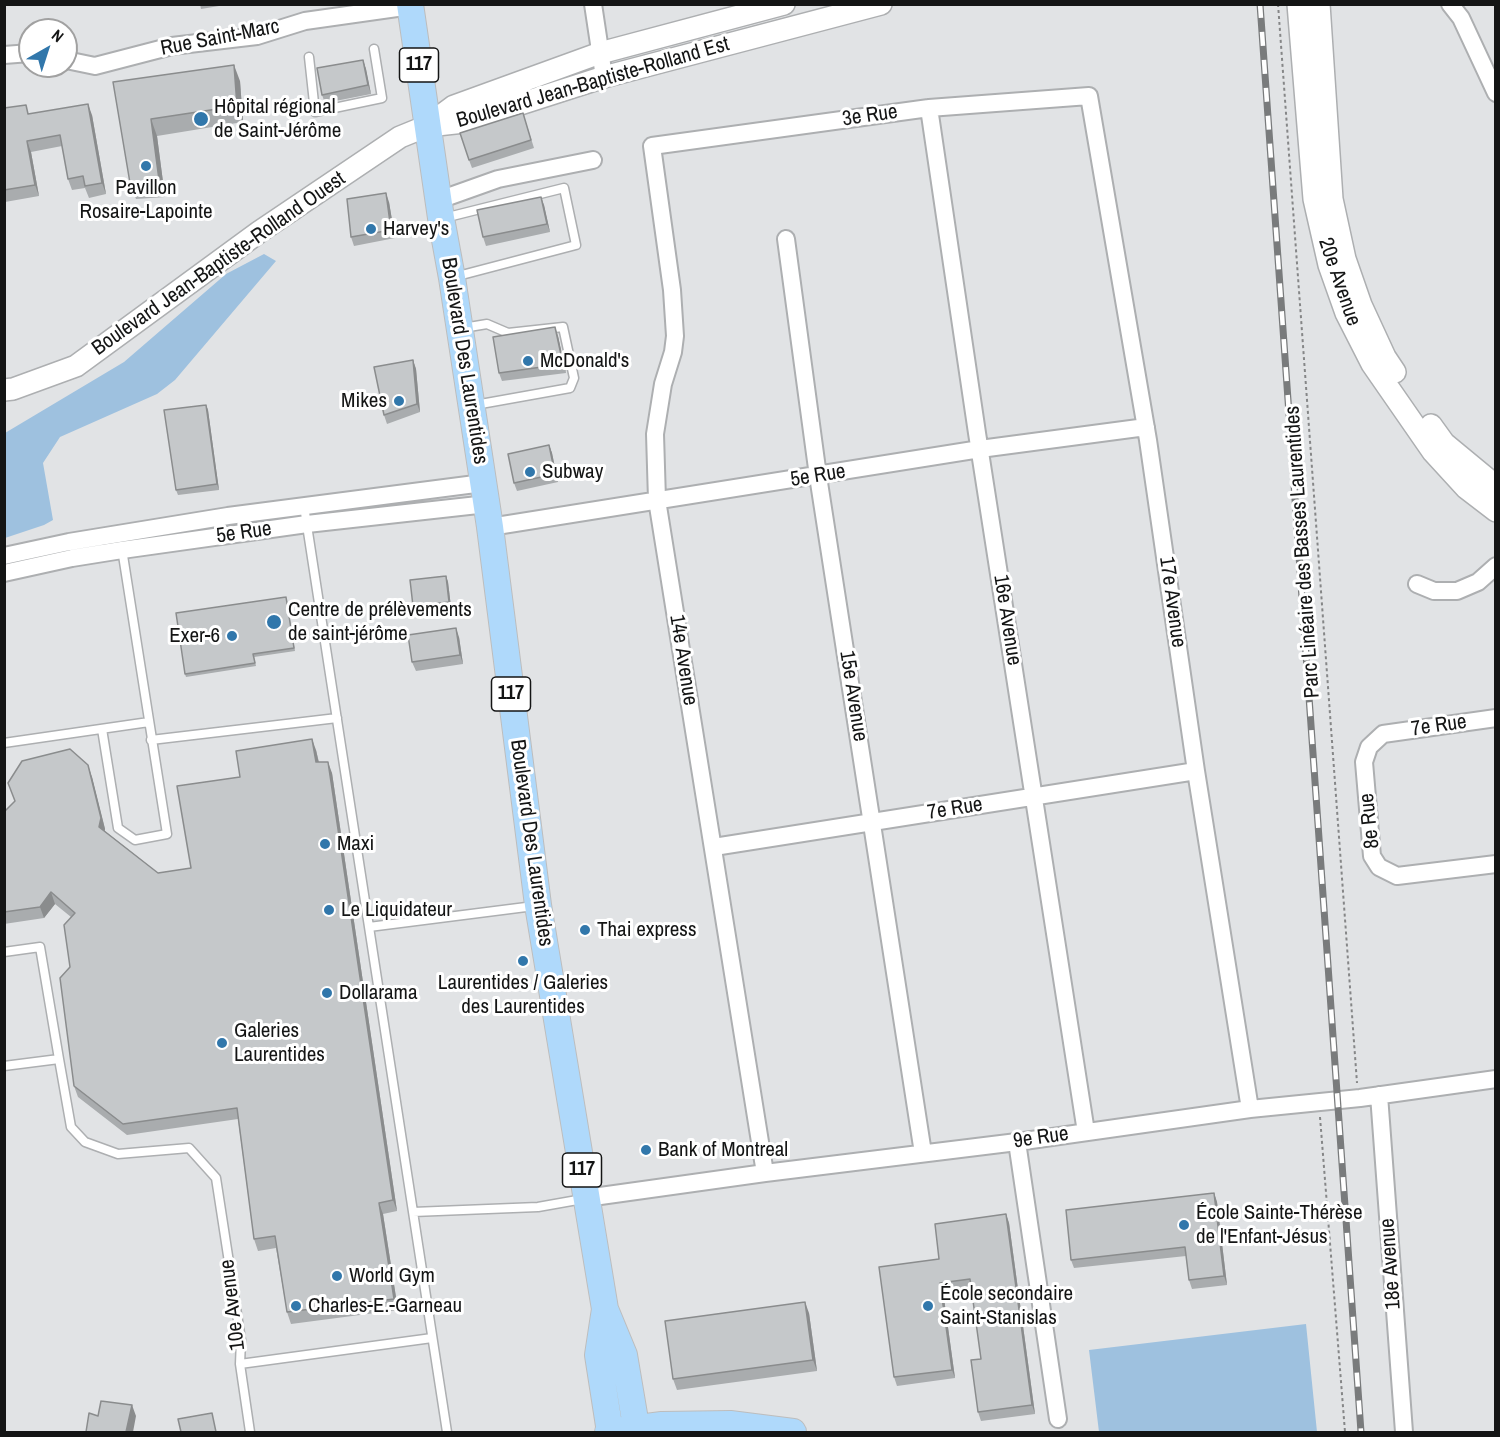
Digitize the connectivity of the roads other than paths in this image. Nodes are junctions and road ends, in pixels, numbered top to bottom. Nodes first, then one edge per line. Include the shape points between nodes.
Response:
1 (593, 4) edge
2 (784, 4) edge
3 (881, 4) edge
4 (1298, 4) edge
5 (1319, 4) edge
6 (1450, 4) edge
7 (410, 5) edge
8 (848, 9) edge
9 (374, 50) dead end
10 (600, 53) junction
11 (309, 57) dead end
12 (78, 62) edge
13 (604, 77) junction
14 (1496, 93) edge
15 (1089, 96) joint
16 (929, 108) junction
17 (427, 126) junction
18 (652, 146) joint
19 (593, 160) dead end
20 (440, 209) junction
21 (786, 239) dead end
22 (452, 278) junction
23 (460, 329) junction
24 (4, 390) edge
25 (471, 406) junction
26 (1146, 427) junction
27 (980, 448) junction
28 (818, 476) junction
29 (1496, 486) edge
30 (657, 500) junction
31 (487, 505) junction
32 (304, 506) junction
33 (1496, 511) edge
34 (307, 524) junction
35 (120, 542) junction
36 (4, 556) edge
37 (1496, 566) edge
38 (4, 573) edge
39 (1417, 584) dead end
40 (337, 718) junction
41 (1496, 718) edge
42 (149, 722) junction
43 (102, 729) junction
44 (1383, 734) joint
45 (151, 740) junction
46 (4, 743) edge
47 (1196, 771) junction
48 (1035, 797) junction
49 (873, 822) junction
50 (714, 847) junction
51 (1496, 864) edge
52 (538, 905) junction
53 (369, 927) junction
54 (4, 952) edge
55 (59, 1059) junction
56 (4, 1066) edge
57 (1496, 1079) edge
58 (1379, 1095) junction
59 (1250, 1109) junction
60 (1086, 1131) junction
61 (1017, 1142) junction
62 (923, 1153) junction
63 (765, 1173) junction
64 (586, 1198) junction
65 (413, 1212) junction
66 (605, 1309) junction
67 (432, 1338) junction
68 (240, 1364) junction
69 (1058, 1419) dead end
70 (636, 1431) edge
71 (250, 1432) edge
72 (447, 1432) edge
73 (609, 1432) edge
74 (793, 1432) edge
75 (1404, 1432) edge

1 - 10 street
2 - 10 street, Boulevard Jean-Baptiste-Rolland Est
3 - 8 street, Boulevard Jean-Baptiste-Rolland Est
4 - 33 street, 20e Avenue via 1314,199 1329,265 1346,313 1372,364 1433,452 1466,488
5 - 29 street, 20e Avenue via 1332,199 1345,259 1361,305 1384,357 1444,443
6 - 14 street via 1461,18
7 - 12 street, Rue Saint-Marc via 305,21 257,36 172,46 95,66
7 - 17 main road, 117
8 - 13 street, Boulevard Jean-Baptiste-Rolland Est
9 - 11 lane via 382,98 315,112
10 - 13 street
10 - 17 street, Boulevard Jean-Baptiste-Rolland Est via 454,106
13 - 17 street, Boulevard Jean-Baptiste-Rolland Est via 464,122
15 - 16 street, 3e Rue
15 - 26 street, 17e Avenue
16 - 18 street, 3e Rue
16 - 27 street, 16e Avenue
17 - 20 main road, Boulevard Des Laurentides / 117
17 - 24 street, Boulevard Jean-Baptiste-Rolland Ouest via 400,137 259,232 76,366
18 - 30 street, 14e Avenue via 675,336 655,434
19 - 20 street via 498,179
20 - 22 main road, Boulevard Des Laurentides / 117
20 - 22 lane via 564,188 576,245
21 - 28 street, 15e Avenue
22 - 23 main road, Boulevard Des Laurentides / 117
23 - 25 main road, Boulevard Des Laurentides / 117
23 - 25 lane via 487,324 508,333 563,327 574,378 570,388
25 - 31 main road, Boulevard Des Laurentides / 117
26 - 27 street, 5e Rue
26 - 47 street, 17e Avenue
27 - 28 street, 5e Rue
27 - 48 street, 16e Avenue
28 - 30 street, 5e Rue
28 - 49 street, 15e Avenue
30 - 31 street, 5e Rue
30 - 50 street, 14e Avenue
31 - 32 street, 5e Rue
31 - 34 street, 5e Rue
31 - 52 main road, Boulevard Des Laurentides / 117
32 - 34 lane
32 - 35 street, 5e Rue
34 - 35 street, 5e Rue
34 - 40 lane
35 - 36 street, 5e Rue via 69,542
35 - 38 street, 5e Rue via 72,558
35 - 42 lane
37 - 39 street via 1478,582 1457,591 1434,591
40 - 45 lane
40 - 53 lane
41 - 44 street, 7e Rue
42 - 43 lane
42 - 45 lane
43 - 45 lane via 118,828 135,840 167,834
43 - 46 lane
44 - 51 street, 8e Rue via 1369,747 1364,762 1372,856 1379,867 1397,876
47 - 48 street, 7e Rue
47 - 59 street, 17e Avenue
48 - 49 street, 7e Rue
48 - 60 street, 16e Avenue
49 - 50 street, 7e Rue
49 - 62 street, 15e Avenue
50 - 63 street, 14e Avenue
52 - 53 lane
52 - 64 main road, Boulevard Des Laurentides / 117
53 - 65 lane
54 - 55 lane via 40,947
55 - 56 lane
55 - 68 lane, 10e Avenue via 71,1127 85,1142 118,1154 189,1148 216,1178 241,1340
57 - 58 street, 9e Rue
58 - 59 street, 9e Rue
58 - 75 street, 18e Avenue
59 - 60 street, 9e Rue
60 - 61 street, 9e Rue
61 - 62 street, 9e Rue
61 - 69 street
62 - 63 street, 9e Rue
63 - 64 street, 9e Rue
64 - 65 lane via 538,1207
64 - 66 main road, Boulevard Des Laurentides / 117
65 - 67 lane
66 - 70 main road, Boulevard Des Laurentides / 117 via 624,1355
66 - 73 main road, Boulevard Des Laurentides / 117 via 598,1355
67 - 68 lane
67 - 72 lane
68 - 71 lane, 10e Avenue
70 - 73 main road
70 - 74 main road via 662,1425 730,1424

